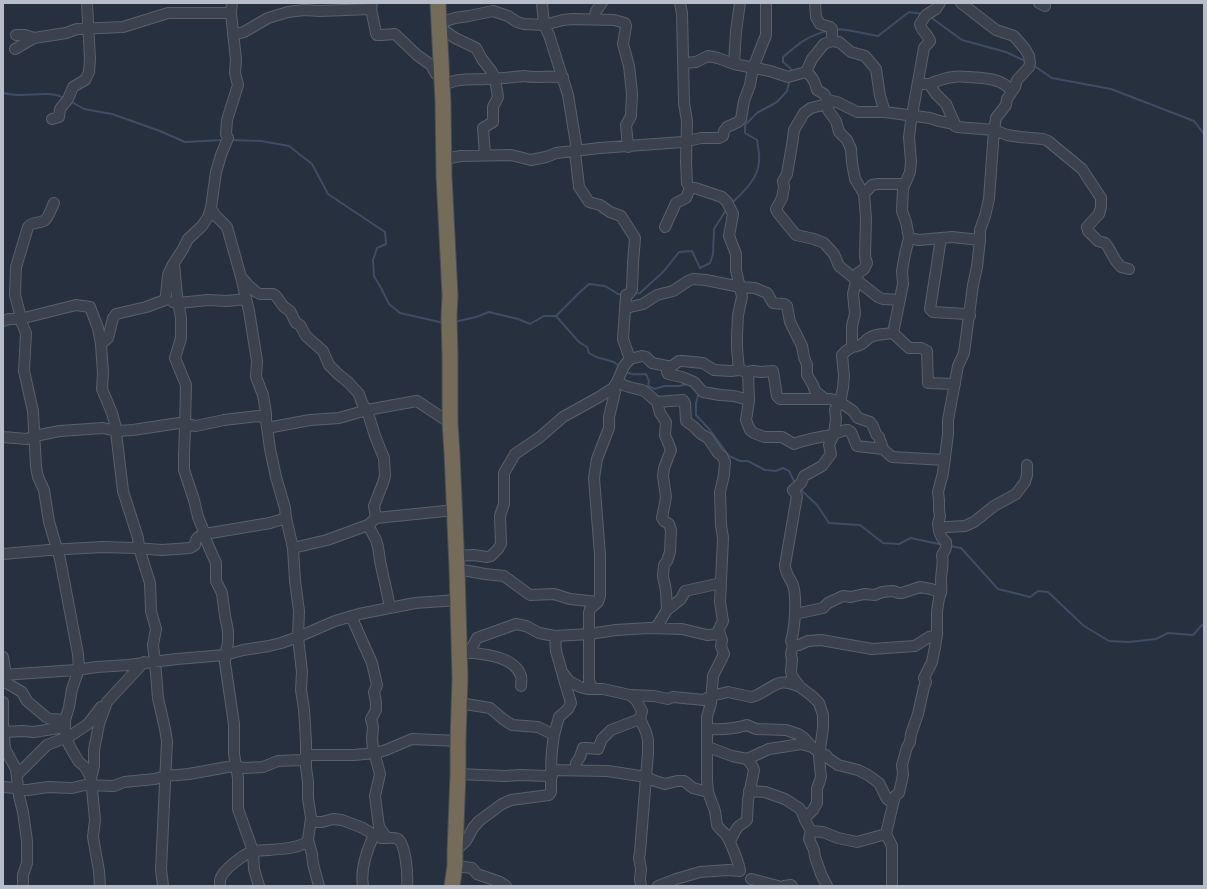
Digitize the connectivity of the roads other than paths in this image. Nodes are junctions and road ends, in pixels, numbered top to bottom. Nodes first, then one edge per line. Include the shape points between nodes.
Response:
1 (87, 3) edge
2 (438, 3) edge
3 (542, 3) edge
4 (602, 3) edge
5 (680, 3) edge
6 (740, 3) edge
7 (766, 3) edge
8 (815, 3) edge
9 (940, 3) edge
10 (961, 3) edge
11 (372, 6) edge
12 (168, 8) edge
13 (231, 8) edge
14 (594, 19) junction
15 (439, 26) junction
16 (544, 26) junction
17 (89, 28) junction
18 (16, 35) dead end
19 (233, 35) junction
20 (34, 38) junction
21 (832, 41) junction
22 (15, 49) dead end
23 (684, 62) junction
24 (734, 64) junction
25 (753, 68) junction
26 (806, 72) junction
27 (563, 77) junction
28 (496, 79) junction
29 (442, 83) junction
30 (918, 84) junction
31 (929, 84) junction
32 (1012, 91) junction
33 (828, 102) junction
34 (885, 112) junction
35 (912, 116) junction
36 (52, 119) dead end
37 (955, 124) junction
38 (994, 130) junction
39 (686, 141) junction
40 (628, 147) junction
41 (575, 152) junction
42 (485, 155) junction
43 (444, 158) junction
44 (905, 184) junction
45 (690, 188) junction
46 (864, 194) junction
47 (54, 203) dead end
48 (211, 208) junction
49 (665, 227) dead end
50 (909, 238) junction
51 (940, 238) junction
52 (980, 240) junction
53 (174, 264) junction
54 (1129, 269) dead end
55 (241, 277) junction
56 (856, 280) junction
57 (740, 287) junction
58 (246, 299) junction
59 (900, 300) junction
60 (163, 301) junction
61 (178, 304) junction
62 (626, 308) junction
63 (970, 316) junction
64 (20, 319) junction
65 (3, 321) edge
66 (893, 333) junction
67 (101, 344) junction
68 (852, 347) junction
69 (630, 359) junction
70 (667, 366) junction
71 (744, 371) junction
72 (955, 384) junction
73 (615, 385) junction
74 (825, 399) junction
75 (749, 400) junction
76 (657, 402) junction
77 (840, 402) junction
78 (367, 410) junction
79 (450, 423) junction
80 (185, 424) junction
81 (266, 424) junction
82 (116, 430) junction
83 (834, 434) junction
84 (34, 436) junction
85 (3, 437) edge
86 (882, 449) junction
87 (944, 460) junction
88 (1027, 465) dead end
89 (454, 510) junction
90 (286, 518) junction
91 (376, 518) junction
92 (368, 525) junction
93 (940, 529) junction
94 (205, 534) junction
95 (140, 548) junction
96 (293, 548) junction
97 (58, 550) junction
98 (3, 554) edge
99 (457, 562) junction
100 (721, 583) junction
101 (941, 593) junction
102 (458, 600) junction
103 (598, 602) junction
104 (390, 607) junction
105 (667, 610) junction
106 (795, 614) junction
107 (351, 616) junction
108 (655, 628) junction
109 (589, 634) junction
110 (720, 634) junction
111 (937, 635) junction
112 (555, 636) junction
113 (298, 637) junction
114 (793, 645) junction
115 (464, 652) junction
116 (225, 655) junction
117 (3, 657) edge
118 (155, 661) junction
119 (144, 662) junction
120 (79, 669) junction
121 (562, 672) junction
122 (588, 672) junction
123 (5, 677) edge
124 (521, 686) dead end
125 (580, 687) junction
126 (800, 687) junction
127 (594, 689) junction
128 (630, 695) junction
129 (711, 696) junction
130 (3, 702) edge
131 (107, 702) junction
132 (459, 703) junction
133 (640, 719) junction
134 (65, 724) junction
135 (707, 729) junction
136 (4, 732) edge
137 (554, 735) junction
138 (66, 738) junction
139 (458, 741) junction
140 (708, 747) junction
141 (816, 750) junction
142 (375, 753) junction
143 (307, 755) junction
144 (747, 759) junction
145 (237, 767) junction
146 (575, 770) junction
147 (17, 772) junction
148 (458, 774) junction
149 (551, 774) junction
150 (165, 776) junction
151 (646, 777) junction
152 (91, 782) junction
153 (4, 788) edge
154 (19, 790) junction
155 (749, 791) junction
156 (708, 792) junction
157 (893, 804) junction
158 (805, 818) junction
159 (311, 822) junction
160 (811, 831) junction
161 (374, 834) junction
162 (886, 834) junction
163 (387, 838) junction
164 (308, 840) junction
165 (730, 842) junction
166 (253, 851) junction
167 (455, 858) junction
168 (740, 871) junction
169 (753, 882) edge
170 (23, 886) edge
171 (100, 886) edge
172 (163, 886) edge
173 (220, 886) edge
174 (259, 886) edge
175 (319, 886) edge
176 (363, 886) edge
177 (407, 886) edge
178 (452, 886) edge
179 (506, 886) edge
180 (641, 886) edge
181 (659, 886) edge
182 (778, 886) edge
183 (784, 886) edge
184 (792, 886) edge
185 (827, 886) edge
186 (892, 886) edge

1 - 17 street
2 - 15 highway
3 - 16 street
4 - 14 street
5 - 23 street
6 - 24 street
7 - 25 street via 766,35
8 - 21 street via 816,17 820,24 832,29
9 - 30 street via 920,24 930,41 924,48
10 - 32 street via 996,30 1014,36 1030,56 1028,67 1018,78
11 - 19 street via 288,12 268,18 244,32
11 - 29 street via 377,35 395,34 431,65
12 - 13 street
12 - 17 street via 123,27
13 - 19 street
14 - 16 street via 563,20
14 - 40 street via 614,20 626,24 623,44 632,93 631,116 626,125
15 - 16 street via 455,18 493,11 508,16 520,24
15 - 28 street via 477,49
15 - 29 highway
16 - 27 street
17 - 20 street
17 - 36 street via 89,74 85,80 73,86 59,116
18 - 20 street
19 - 48 street via 238,85 227,120 228,138 216,172
20 - 22 street
21 - 26 street via 822,46
21 - 34 street via 839,42 851,52 865,56 876,69
23 - 24 street via 696,62 708,56
23 - 39 street
24 - 25 street
25 - 26 street via 788,77
25 - 39 street via 741,119 727,127 720,138
26 - 33 street via 812,76 817,90 824,94
27 - 28 street via 525,76
27 - 41 street via 572,115
28 - 29 street
28 - 42 street via 498,97 493,122 483,128
29 - 43 highway
30 - 31 street
30 - 35 street
31 - 32 street via 955,77 980,78 998,81
31 - 37 street via 946,104
32 - 38 street via 996,118
33 - 34 street via 837,102 856,112
33 - 46 street via 828,110 851,149 855,179
33 - 56 street via 804,113 794,130 782,198 776,209 796,235 824,243 834,254 839,266
34 - 35 street
35 - 37 street
35 - 44 street via 909,137 910,172
37 - 38 street via 958,127
38 - 52 street via 989,198 980,230
38 - 54 street via 1007,135 1046,140 1082,168 1102,202 1098,214 1087,228 1088,231 1108,246 1120,267
39 - 40 street
39 - 45 street via 687,183
40 - 41 street
41 - 42 street via 556,153 531,160 511,155
41 - 62 street via 579,187 587,201 621,216 635,238 632,289 626,296
42 - 43 street
43 - 79 highway via 450,295
44 - 46 street via 878,184
44 - 50 street via 902,211
45 - 49 street via 686,198 676,203
45 - 57 street via 722,197 731,209 729,236 736,254
46 - 56 street via 867,263 858,273
47 - 64 street via 47,219 29,225 20,251 15,283
48 - 53 street via 206,221 188,239
48 - 55 street via 227,227
50 - 51 street
50 - 59 street via 902,271
51 - 52 street
51 - 63 street via 930,309 933,312
52 - 63 street
53 - 60 street via 168,275 166,297
53 - 61 street
55 - 58 street
55 - 78 street via 256,292 274,295 290,311 306,336 323,351 329,365 358,391
56 - 59 street via 878,297
56 - 68 street via 853,294 855,314
57 - 62 street via 706,280 690,280 673,291 657,295 643,304
57 - 71 street via 742,297 738,315 737,348
57 - 74 street via 765,292 773,303 786,304 790,324 802,346 807,375 814,391
58 - 61 street
58 - 81 street via 257,361 256,377 263,395
59 - 66 street
60 - 61 street
60 - 67 street via 116,314 108,338
61 - 80 street via 181,338 175,358 185,382
62 - 69 street via 623,338
63 - 72 street
64 - 65 street
64 - 67 street via 76,305 90,307
64 - 84 street via 26,333 24,371
66 - 68 street via 873,336
66 - 72 street via 909,348 926,350 928,383
67 - 82 street via 103,392
68 - 77 street via 842,355 844,376
69 - 70 street via 642,356 652,363
69 - 73 street
70 - 71 street via 682,361 703,363 714,370
70 - 75 street via 668,374 694,382 703,392
71 - 74 street via 773,371 777,396 780,398
71 - 75 street
72 - 87 street
73 - 76 street via 644,392
73 - 99 street via 600,397 563,417 515,454 504,473 500,546 487,557 473,556
73 - 103 street via 609,428 597,459 594,478 600,574
74 - 77 street
75 - 83 street via 747,424 750,430 759,435 782,437 794,444
76 - 100 street via 682,400 685,403 686,421 708,438 724,459 720,492 723,538
76 - 105 street via 660,414 666,422 665,435 671,450 664,468 666,498 662,518 671,530 670,552 664,565 663,576
77 - 83 street via 835,410
77 - 86 street via 858,418 870,422
78 - 79 street via 417,401
78 - 81 street via 339,418
78 - 91 street via 384,460 384,483 374,506
79 - 89 highway
80 - 81 street via 196,426 258,416 263,417
80 - 82 street
80 - 94 street via 184,470
81 - 90 street
82 - 84 street via 60,431
82 - 95 street via 123,491
83 - 86 street via 848,430 858,446
83 - 106 street via 829,446 831,454 821,468 804,476 793,490 797,496 785,568 793,588
84 - 85 street via 27,439
84 - 97 street via 38,477 44,490 49,522
86 - 87 street via 892,457
87 - 93 street via 938,492
88 - 93 street via 1025,482 1016,494 994,506 974,522 965,526
89 - 91 street
89 - 99 highway
90 - 94 street via 270,524
90 - 96 street
91 - 92 street
92 - 96 street via 327,540
92 - 104 street via 378,547
93 - 101 street via 947,545 942,555
94 - 95 street via 198,536 195,545 190,548
94 - 116 street via 216,563 216,581 222,593 228,631
95 - 97 street
95 - 118 street via 150,583 151,611 156,629 153,645
96 - 113 street via 299,611
97 - 98 street
97 - 120 street via 77,645
99 - 102 highway
99 - 103 street via 485,574 504,576 530,594 554,594 570,599
100 - 105 street via 685,592 681,599
100 - 110 street via 722,620 718,630
101 - 106 street via 920,587 902,593 893,590 875,595 844,596 823,608
101 - 111 street via 937,612
102 - 104 street
102 - 115 highway
103 - 109 street via 589,611
104 - 107 street
105 - 108 street
106 - 114 street via 791,640
107 - 113 street
107 - 142 street via 372,663 377,685 374,692 376,710 371,719
108 - 109 street
108 - 110 street via 682,628 707,635
109 - 112 street
109 - 122 street
110 - 129 street via 724,654 713,676
111 - 114 street via 915,646 872,649 821,640
111 - 157 street via 932,662 924,678 926,682 902,766 899,793 895,796
112 - 115 street via 539,633 526,626 513,625 477,638
112 - 121 street
113 - 116 street
113 - 143 street
114 - 126 street via 791,672
115 - 124 street via 510,662 520,675
115 - 132 highway
116 - 118 street
116 - 145 street
117 - 123 street
118 - 119 street
118 - 150 street via 158,698 167,741
119 - 120 street
119 - 131 street
120 - 123 street
120 - 134 street
121 - 125 street via 569,681
121 - 137 street via 571,703 559,717
122 - 125 street
122 - 127 street via 589,681
123 - 134 street via 46,717
125 - 127 street
126 - 129 street via 783,682 751,697 728,692
126 - 141 street via 819,703 822,711 823,728
127 - 128 street
128 - 129 street via 702,700
128 - 133 street via 641,708
129 - 135 street
130 - 136 street
131 - 138 street via 88,724
131 - 152 street via 99,724
132 - 137 street via 490,708 512,725 538,727
132 - 139 highway
133 - 146 street via 611,730 602,739 598,749 583,748
133 - 151 street via 648,740
134 - 136 street via 34,732
134 - 138 street
135 - 140 street
135 - 141 street via 726,730 747,725 756,730 786,730 801,735
136 - 147 street via 5,751
137 - 149 street
138 - 147 street via 47,745
138 - 152 street via 79,762 85,767
139 - 142 street via 412,739
139 - 148 highway
140 - 144 street
140 - 156 street
141 - 144 street via 801,744 769,749
141 - 157 street via 838,765 868,775 879,783 887,799
141 - 158 street via 821,777 817,789 817,803
142 - 143 street
142 - 163 street via 380,774 374,796 379,827
143 - 145 street via 302,760 278,761 262,767
143 - 159 street
144 - 155 street via 754,770
145 - 150 street
145 - 166 street via 238,810
146 - 149 street
146 - 151 street via 608,771
147 - 153 street
147 - 154 street
148 - 149 street
148 - 167 highway
149 - 167 street via 549,795 511,800 502,804 479,820
150 - 152 street via 124,782 114,786
150 - 172 street via 161,869
151 - 156 street via 665,784 684,781 686,785
151 - 180 street via 638,858
152 - 154 street via 72,788
152 - 171 street via 93,837
153 - 154 street
154 - 170 street via 27,841
155 - 158 street via 765,792 785,799 799,808
155 - 165 street via 747,820 737,828
156 - 165 street via 717,825
157 - 162 street
158 - 160 street
159 - 161 street via 342,820
159 - 164 street
160 - 162 street via 857,842
160 - 185 street via 809,840
161 - 163 street via 380,838
161 - 176 street via 364,864
162 - 186 street via 892,846
163 - 177 street via 398,840 402,845 406,858
164 - 166 street via 303,845
164 - 175 street
165 - 168 street
166 - 173 street via 229,868 220,880
166 - 174 street via 253,865
167 - 178 highway
167 - 179 street via 477,874
168 - 169 street
168 - 181 street via 700,872
169 - 182 street
183 - 184 street

